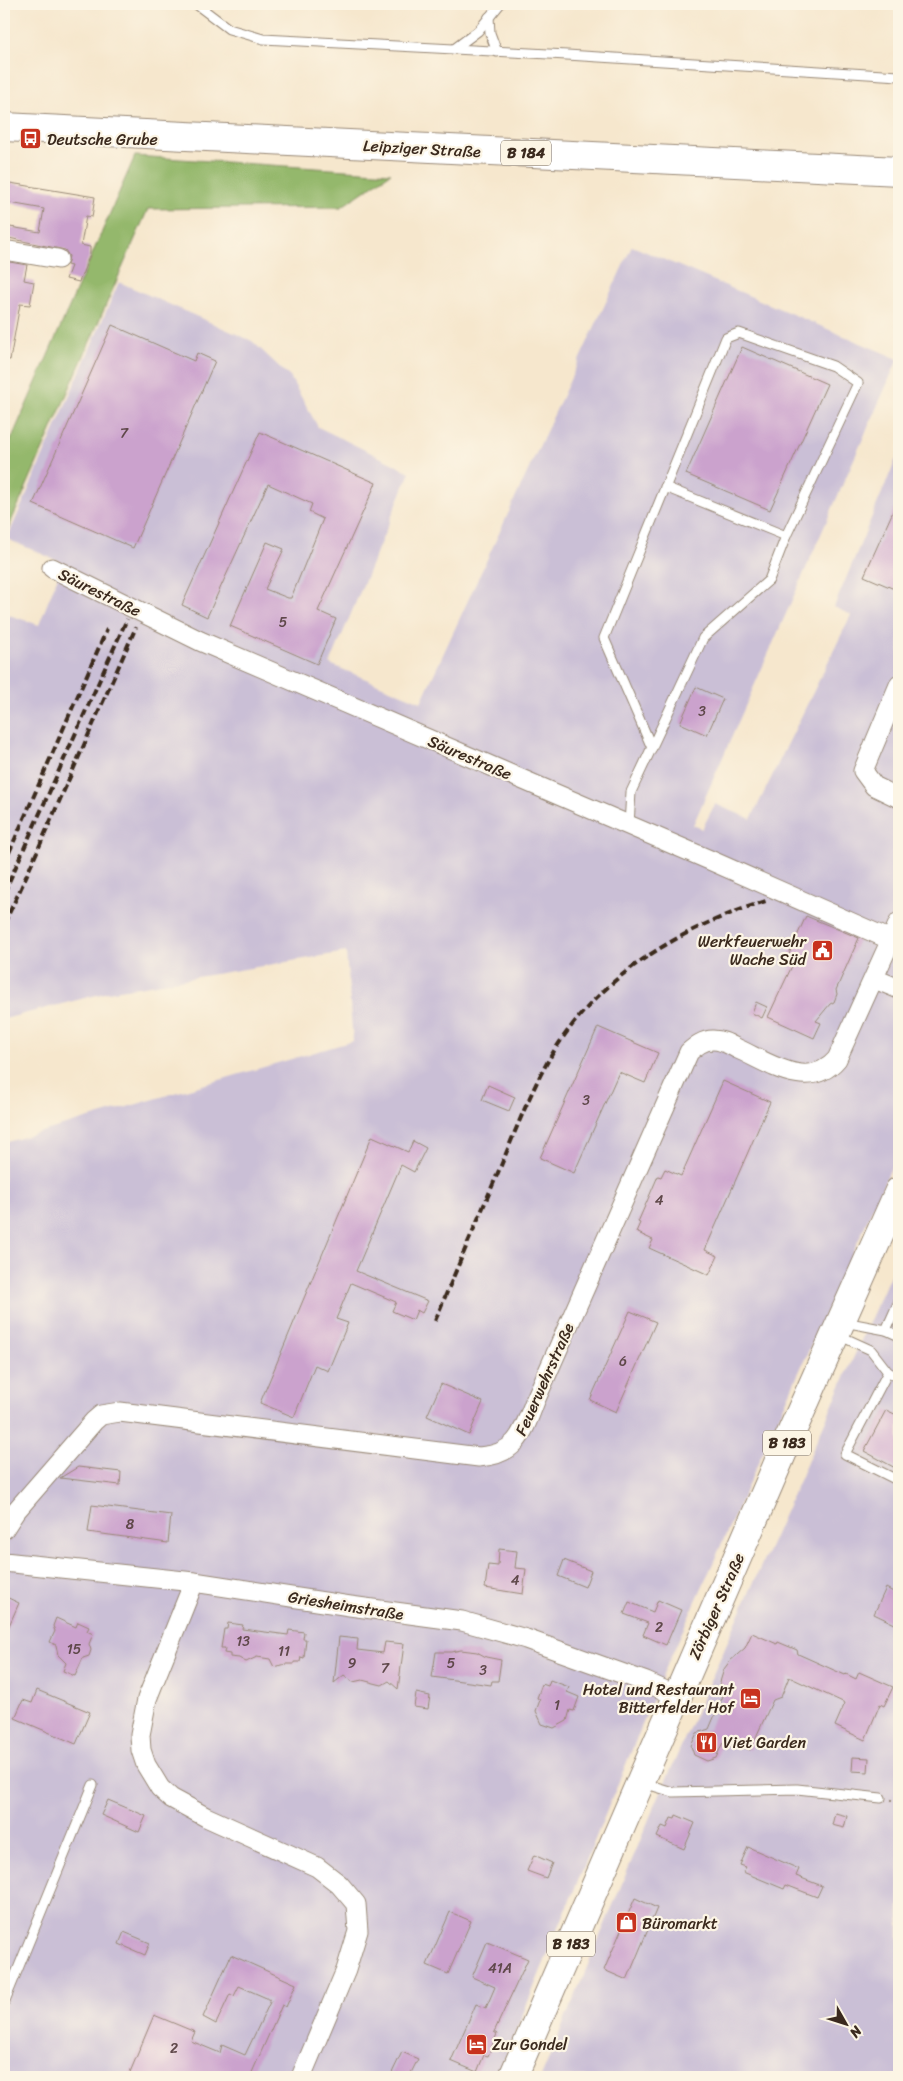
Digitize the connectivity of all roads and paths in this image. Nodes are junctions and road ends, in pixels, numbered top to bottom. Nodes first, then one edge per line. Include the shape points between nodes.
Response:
1 (196, 4) edge
2 (500, 4) edge
3 (489, 17) junction
4 (454, 50) junction
5 (497, 52) junction
6 (899, 76) edge
7 (4, 127) edge
8 (899, 171) edge
9 (4, 250) edge
10 (58, 259) dead end
11 (665, 487) junction
12 (786, 536) junction
13 (52, 568) dead end
14 (899, 685) edge
15 (652, 748) junction
16 (899, 798) edge
17 (629, 826) junction
18 (899, 922) edge
19 (891, 940) junction
20 (874, 979) junction
21 (899, 989) edge
22 (899, 1191) edge
23 (899, 1301) edge
24 (839, 1328) junction
25 (886, 1330) junction
26 (899, 1336) edge
27 (888, 1372) junction
28 (899, 1378) edge
29 (899, 1481) edge
30 (4, 1529) edge
31 (4, 1562) edge
32 (194, 1582) junction
33 (677, 1696) junction
34 (641, 1782) junction
35 (93, 1785) dead end
36 (880, 1798) dead end
37 (4, 2003) edge
38 (301, 2077) edge
39 (513, 2077) edge

1 - 4 lane via 229,29 263,40
2 - 3 lane
3 - 4 lane via 478,31
3 - 5 lane via 490,33
4 - 5 lane
5 - 6 lane
7 - 8 main road, Leipziger Straße / B 184
9 - 10 street
11 - 12 lane
11 - 12 lane via 726,338 739,333 833,366 858,383
11 - 15 lane via 604,638
12 - 15 lane via 769,580 703,638
13 - 17 street, Säurestraße via 200,640
14 - 16 street via 863,770 874,786
15 - 17 lane via 631,792
17 - 19 street, Säurestraße
18 - 19 street
19 - 20 street
20 - 21 street
20 - 30 street, Feuerwehrstraße via 837,1059 816,1074 794,1073 721,1041 706,1041 689,1052 524,1430 506,1450 480,1457 108,1413 94,1422 15,1512
22 - 24 main road, Zörbiger Straße / B 183
23 - 25 lane
24 - 25 lane
24 - 27 lane via 871,1350
24 - 33 main road, Zörbiger Straße / B 183
25 - 26 lane
27 - 28 lane
27 - 29 lane via 845,1454
31 - 32 street, Griesheimstraße
32 - 33 street, Griesheimstraße via 480,1625
32 - 38 street via 156,1673 142,1718 141,1750 150,1772 160,1788 183,1806 316,1867 339,1884 356,1904 358,1931 346,1970
33 - 34 main road, Zörbiger Straße / B 183
34 - 36 lane via 673,1792 797,1789
34 - 39 main road, Zörbiger Straße / B 183
35 - 37 lane

